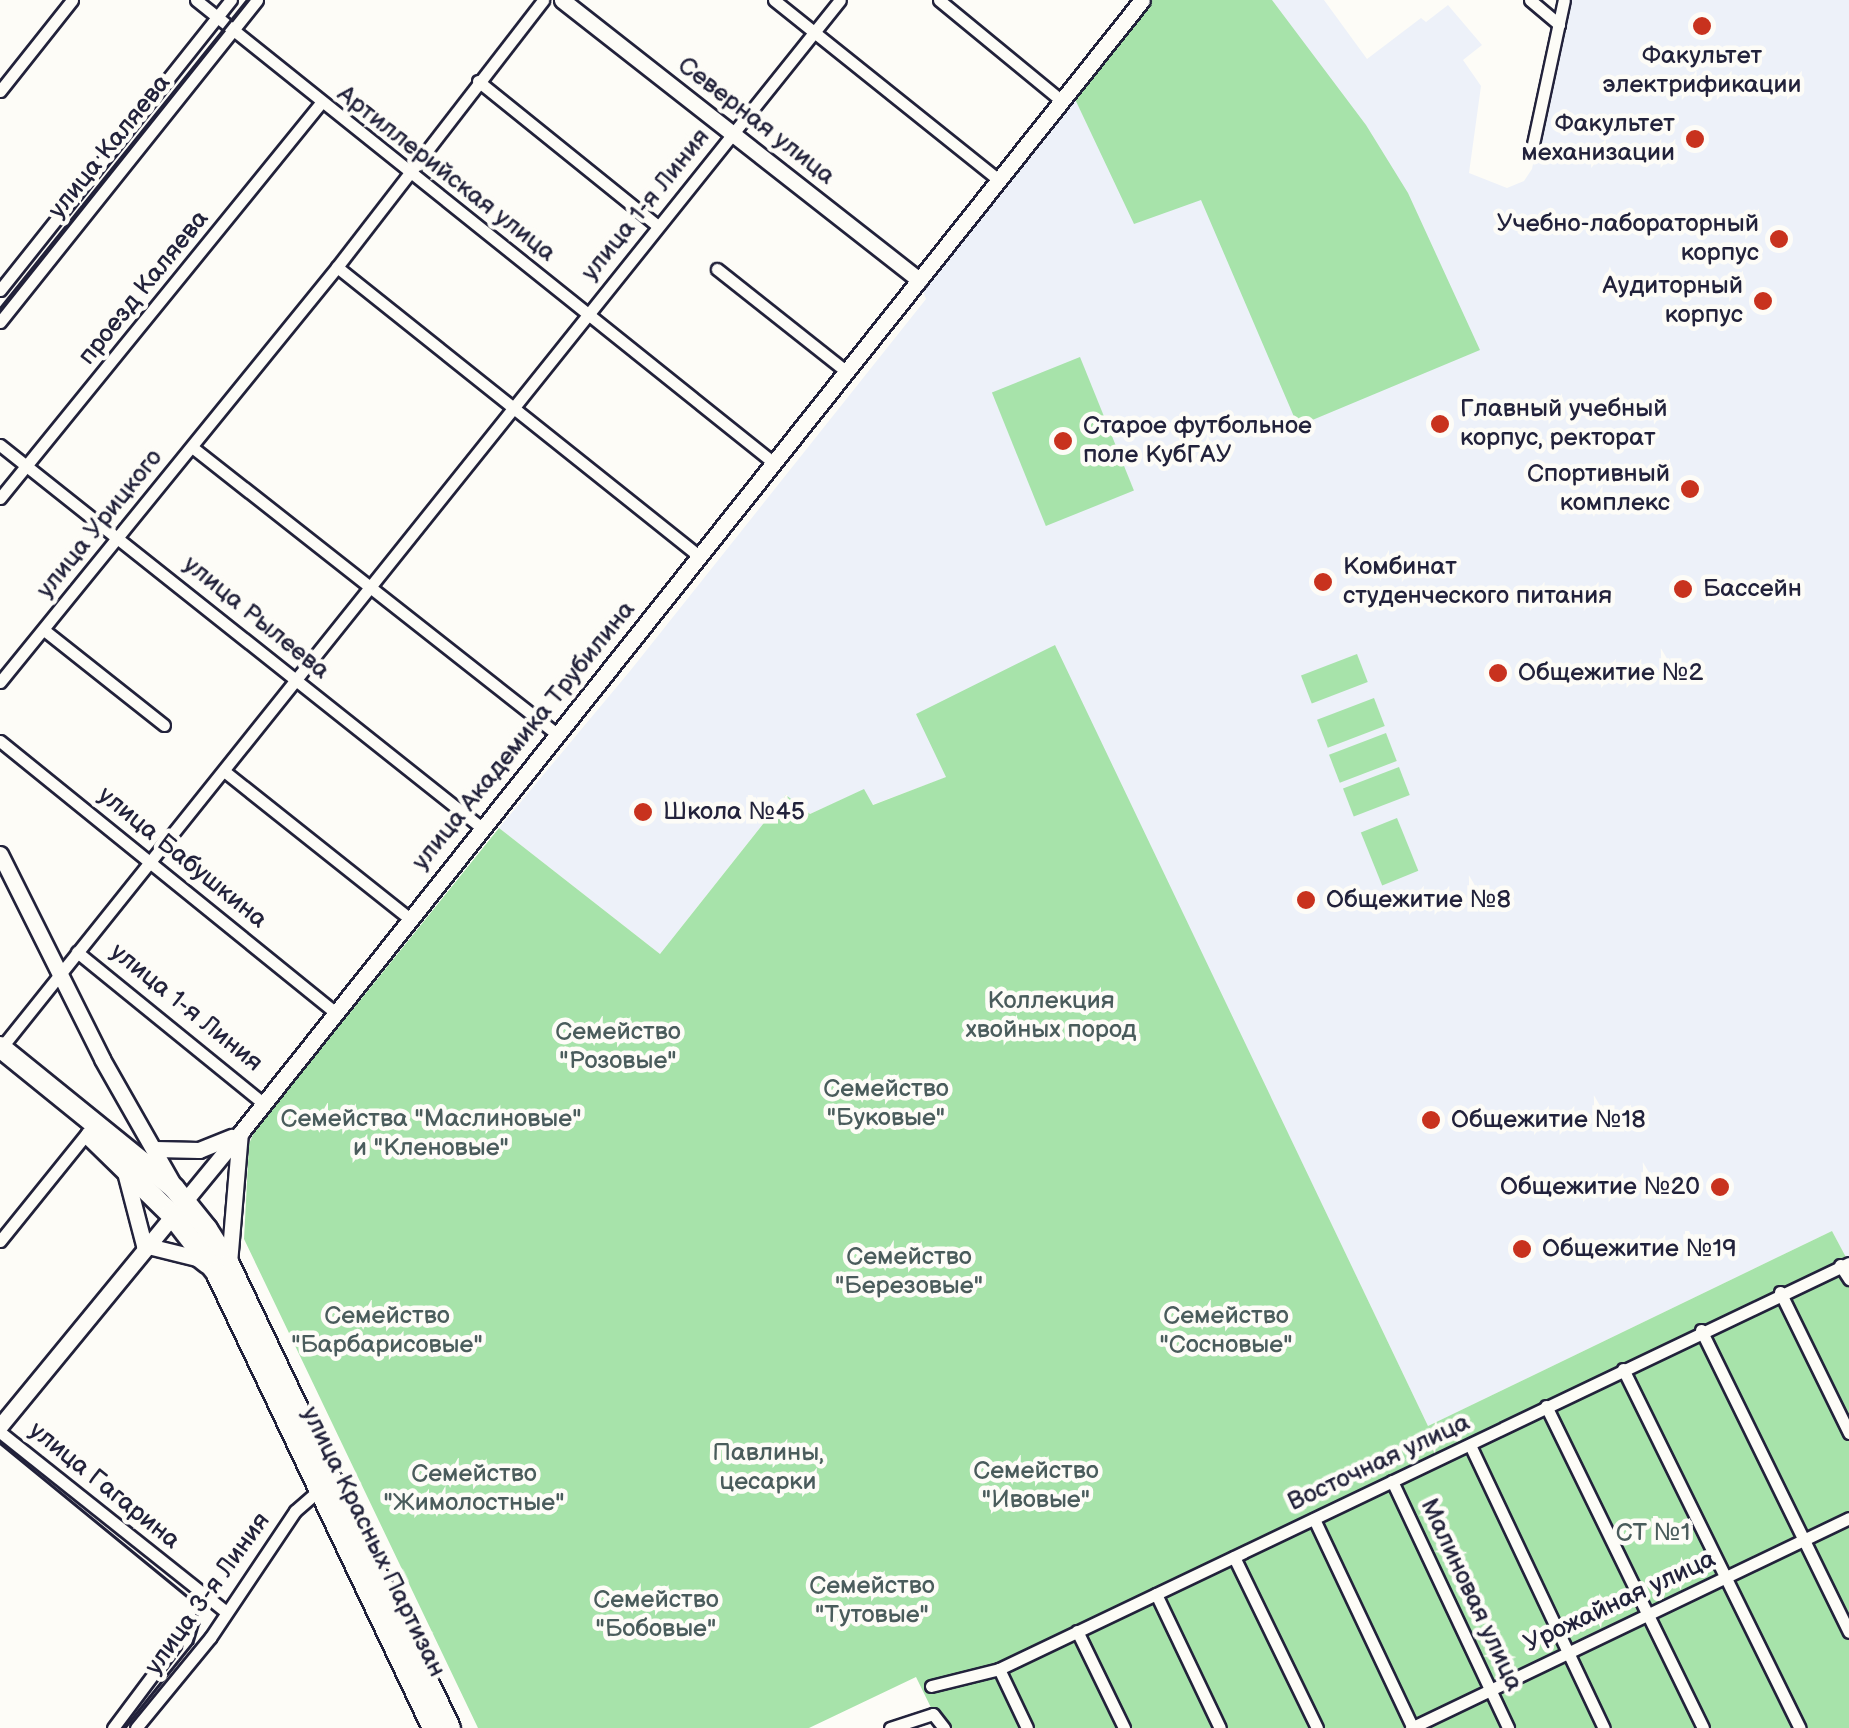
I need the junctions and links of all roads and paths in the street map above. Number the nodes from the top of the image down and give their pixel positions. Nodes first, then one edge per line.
1 (72, 0) edge
2 (196, 0) edge
3 (231, 0) edge
4 (257, 0) edge
5 (543, 0) edge
6 (562, 0) edge
7 (774, 0) edge
8 (840, 0) edge
9 (939, 0) edge
10 (1142, 0) edge
11 (1530, 0) edge
12 (1564, 0) edge
13 (217, 17) junction
14 (1559, 24) junction
15 (233, 30) junction
16 (814, 32) junction
17 (478, 81) junction
18 (0, 91) edge
19 (1062, 101) junction
20 (320, 104) junction
21 (734, 135) junction
22 (1533, 144) dead end
23 (410, 175) junction
24 (999, 180) junction
25 (658, 226) junction
26 (338, 267) junction
27 (718, 270) dead end
28 (918, 280) junction
29 (0, 290) edge
30 (590, 316) junction
31 (0, 322) edge
32 (847, 372) junction
33 (515, 407) junction
34 (0, 445) edge
35 (192, 447) junction
36 (774, 464) junction
37 (27, 467) junction
38 (0, 498) edge
39 (117, 536) junction
40 (699, 556) junction
41 (370, 591) junction
42 (44, 630) junction
43 (298, 681) junction
44 (0, 682) edge
45 (164, 725) dead end
46 (557, 734) junction
47 (0, 742) edge
48 (224, 771) junction
49 (482, 828) junction
50 (0, 854) edge
51 (150, 860) junction
52 (409, 918) junction
53 (77, 952) junction
54 (59, 974) junction
55 (334, 1010) junction
56 (0, 1047) edge
57 (0, 1062) edge
58 (264, 1103) junction
59 (132, 1114) junction
60 (87, 1133) junction
61 (240, 1133) junction
62 (117, 1141) junction
63 (154, 1150) junction
64 (121, 1163) junction
65 (176, 1200) junction
66 (0, 1242) edge
67 (144, 1245) junction
68 (1844, 1264) edge
69 (222, 1268) junction
70 (1849, 1280) edge
71 (1780, 1292) junction
72 (1701, 1330) junction
73 (1624, 1369) junction
74 (1546, 1406) junction
75 (0, 1429) edge
76 (1849, 1433) edge
77 (1470, 1445) junction
78 (1392, 1482) junction
79 (319, 1490) junction
80 (1849, 1518) edge
81 (1314, 1519) junction
82 (1806, 1539) junction
83 (1234, 1557) junction
84 (1728, 1576) junction
85 (1156, 1594) junction
86 (226, 1612) junction
87 (1648, 1614) junction
88 (1077, 1631) junction
89 (1849, 1632) edge
90 (175, 1645) dead end
91 (1568, 1652) junction
92 (999, 1669) junction
93 (931, 1686) dead end
94 (1490, 1689) junction
95 (113, 1728) edge
96 (136, 1728) edge
97 (434, 1728) edge
98 (450, 1728) edge
99 (890, 1728) edge
100 (944, 1728) edge
101 (1027, 1728) edge
102 (1124, 1728) edge
103 (1220, 1728) edge
104 (1317, 1728) edge
105 (1412, 1728) edge
106 (1508, 1728) edge
107 (1604, 1728) edge
108 (1703, 1728) edge
109 (1800, 1728) edge

1 - 18 street
2 - 13 street
3 - 13 street, улица Каляева
4 - 15 street, улица Каляева
5 - 17 street, улица Урицкого
6 - 21 main road, Северная улица
7 - 16 street
8 - 16 street, улица 1-я Линия
9 - 19 street
10 - 19 main road, улица Академика Трубилина
11 - 14 street
12 - 14 street
13 - 15 street, Артиллерийская улица
13 - 29 street, улица Каляева
14 - 22 street
15 - 20 street, Артиллерийская улица
15 - 31 street, улица Каляева
16 - 21 street, улица 1-я Линия
16 - 24 street
17 - 23 street, улица Урицкого
17 - 25 street
19 - 24 main road, улица Академика Трубилина
20 - 23 street, Артиллерийская улица
20 - 37 street, проезд Каляева
21 - 25 street, улица 1-я Линия
21 - 28 main road, Северная улица
23 - 26 street, улица Урицкого
23 - 30 street, Артиллерийская улица
24 - 28 main road, улица Академика Трубилина
25 - 30 street, улица 1-я Линия
26 - 33 street
26 - 35 street, улица Урицкого
27 - 32 street
28 - 32 main road, улица Академика Трубилина
30 - 33 street, улица 1-я Линия
30 - 36 street, Артиллерийская улица
32 - 36 main road, улица Академика Трубилина
33 - 40 street
33 - 41 street, улица 1-я Линия
34 - 37 street, улица Рылеева
35 - 39 street, улица Урицкого
35 - 41 street, улица Урицкого
36 - 40 main road, улица Академика Трубилина
37 - 38 street, проезд Каляева
37 - 39 street, улица Рылеева
39 - 42 street, улица Урицкого
39 - 43 street, улица Рылеева
40 - 46 main road, улица Академика Трубилина
41 - 43 street, улица 1-я Линия
41 - 46 street
42 - 44 street, улица Урицкого
42 - 45 street, улица Урицкого
43 - 48 street, улица 1-я Линия
43 - 49 street, улица Рылеева
46 - 49 main road, улица Академика Трубилина
47 - 51 street, улица Бабушкина
48 - 51 street, улица 1-я Линия
48 - 52 street
49 - 52 main road, улица Академика Трубилина
50 - 54 main road
51 - 53 street, улица 1-я Линия
51 - 55 street, улица Бабушкина
52 - 55 main road, улица Академика Трубилина
53 - 54 street, улица 1-я Линия
53 - 58 street, улица 1-я Линия
54 - 56 street, улица 1-я Линия
54 - 59 main road
55 - 58 main road, улица Академика Трубилина
56 - 62 highway, улица Красных Партизан
57 - 60 highway, улица Красных Партизан
58 - 61 main road, улица Академика Трубилина
59 - 62 main road
59 - 63 main road
60 - 64 highway, улица Красных Партизан
60 - 66 street
61 - 63 main road
61 - 65 main road, улица Академика Трубилина
61 - 69 main road
62 - 65 highway, улица Красных Партизан
63 - 65 main road
64 - 65 highway, улица Красных Партизан
64 - 67 main road
65 - 67 main road, улица Академика Трубилина
65 - 69 highway, улица Красных Партизан
67 - 69 main road
67 - 75 main road, улица Академика Трубилина
68 - 70 street
68 - 71 street, Восточная улица
69 - 79 highway, улица Красных Партизан
69 - 98 highway, улица Красных Партизан
71 - 72 street, Восточная улица
71 - 76 street
72 - 73 street, Восточная улица
72 - 82 street
73 - 74 street, Восточная улица
73 - 84 street
74 - 77 street, Восточная улица
74 - 87 street
75 - 86 street, улица Гагарина
77 - 78 street, Восточная улица
77 - 91 street
78 - 81 street, Восточная улица
78 - 94 street, Малиновая улица
79 - 86 street, улица 3-я Линия
79 - 97 highway, улица Красных Партизан
80 - 82 street, Урожайная улица
81 - 83 street, Восточная улица
81 - 105 street
82 - 84 street, Урожайная улица
82 - 89 street
83 - 85 street, Восточная улица
83 - 104 street
84 - 87 street, Урожайная улица
84 - 109 street
85 - 88 street, Восточная улица
85 - 103 street
86 - 96 street, улица 3-я Линия
87 - 91 street, Урожайная улица
87 - 108 street
88 - 92 street, Восточная улица
88 - 102 street
90 - 95 street, улица 3-я Линия
91 - 94 street, Урожайная улица
91 - 107 street
92 - 93 street, Восточная улица
92 - 101 street
94 - 105 street, Урожайная улица
94 - 106 street, Малиновая улица
99 - 100 street

